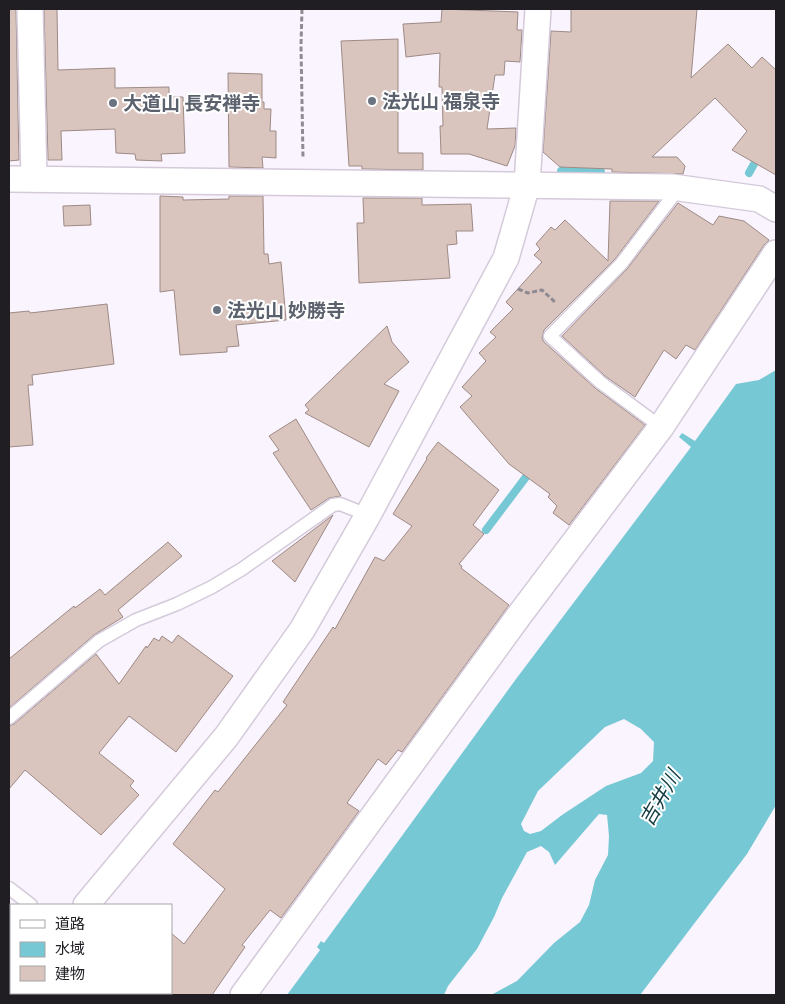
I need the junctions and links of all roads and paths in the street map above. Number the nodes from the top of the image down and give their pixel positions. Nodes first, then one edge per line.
1 (30, 9) edge
2 (302, 9) edge
3 (538, 9) edge
4 (9, 179) edge
5 (34, 179) junction
6 (303, 182) junction
7 (527, 185) junction
8 (679, 188) junction
9 (776, 209) edge
10 (776, 252) edge
11 (496, 276) junction
12 (570, 315) junction
13 (661, 427) junction
14 (368, 515) junction
15 (9, 718) edge
16 (9, 888) edge
17 (30, 904) edge
18 (87, 904) edge
19 (243, 995) edge

1 - 5 street
2 - 6 path
3 - 7 street
4 - 5 street
5 - 6 street
6 - 7 street
7 - 8 street
7 - 11 street
8 - 9 street
8 - 12 lane
10 - 13 street
11 - 12 path
11 - 14 street
12 - 13 lane
13 - 19 street
14 - 15 lane
14 - 18 street
16 - 17 lane

